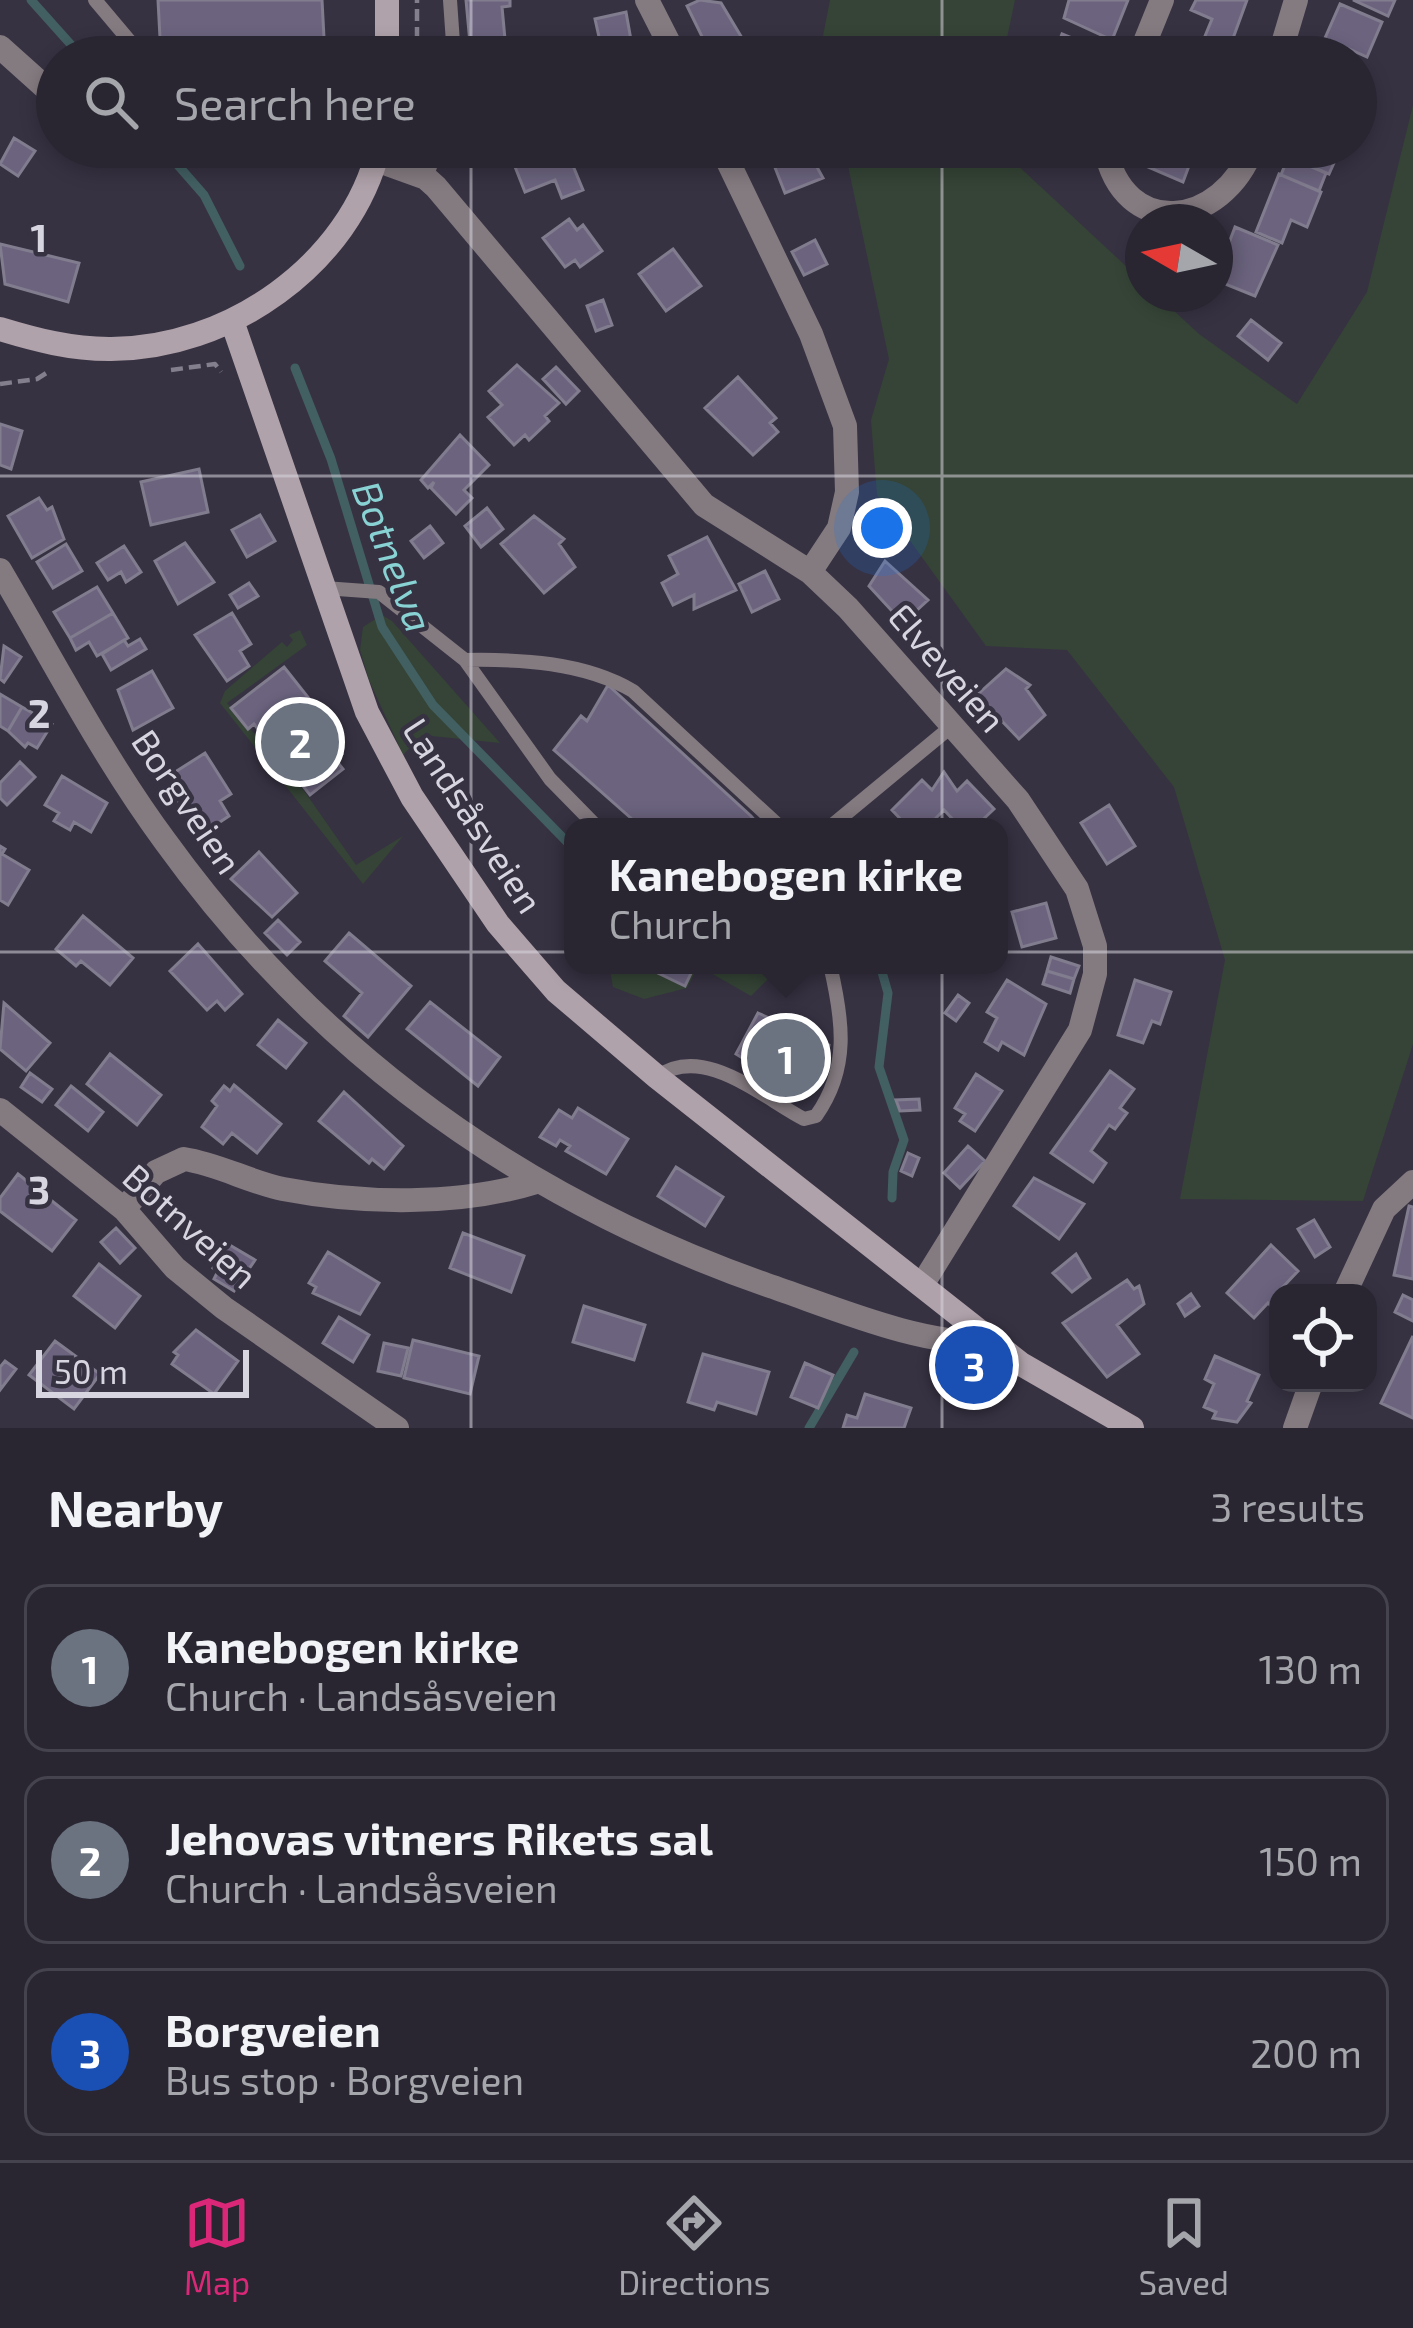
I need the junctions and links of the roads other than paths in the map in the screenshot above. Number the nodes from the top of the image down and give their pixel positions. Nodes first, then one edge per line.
1 (95, 0) edge
2 (387, 0) edge
3 (450, 0) edge
4 (647, 0) edge
5 (1162, 0) edge
6 (1296, 0) edge
7 (125, 36) edge
8 (387, 36) edge
9 (453, 36) edge
10 (665, 36) edge
11 (1147, 36) edge
12 (1285, 36) edge
13 (0, 47) edge
14 (36, 79) edge
15 (370, 168) edge
16 (406, 168) edge
17 (429, 168) edge
18 (731, 168) edge
19 (1109, 168) edge
20 (1242, 168) edge
21 (426, 178) junction
22 (232, 321) junction
23 (0, 329) edge
24 (0, 570) edge
25 (810, 572) junction
26 (324, 589) junction
27 (465, 661) junction
28 (952, 727) junction
29 (588, 818) edge
30 (770, 818) edge
31 (841, 818) edge
32 (832, 974) edge
33 (657, 1077) junction
34 (0, 1110) edge
35 (536, 1182) junction
36 (1413, 1182) edge
37 (124, 1209) junction
38 (1349, 1284) edge
39 (922, 1285) junction
40 (994, 1343) junction
41 (1308, 1392) edge
42 (398, 1428) edge
43 (1132, 1428) edge
44 (1294, 1428) edge

1 - 7 lane
2 - 8 street
3 - 9 lane
4 - 10 street
5 - 11 street
6 - 12 street
13 - 14 street
15 - 22 street
16 - 21 street, Elveveien
17 - 21 lane
18 - 25 street
19 - 20 street
21 - 25 street, Elveveien
22 - 23 street
22 - 26 street, Landsåsveien
24 - 35 street, Borgveien
25 - 28 street, Elveveien
26 - 27 lane
26 - 33 street, Landsåsveien
27 - 29 lane
27 - 30 lane
28 - 31 lane
28 - 39 street, Elveveien
32 - 33 lane
33 - 39 street, Landsåsveien
34 - 37 street, Botnveien
35 - 37 street
35 - 40 street, Borgveien
36 - 38 street
37 - 42 street, Botnveien
39 - 40 street, Landsåsveien
40 - 43 street, Landsåsveien
41 - 44 street

